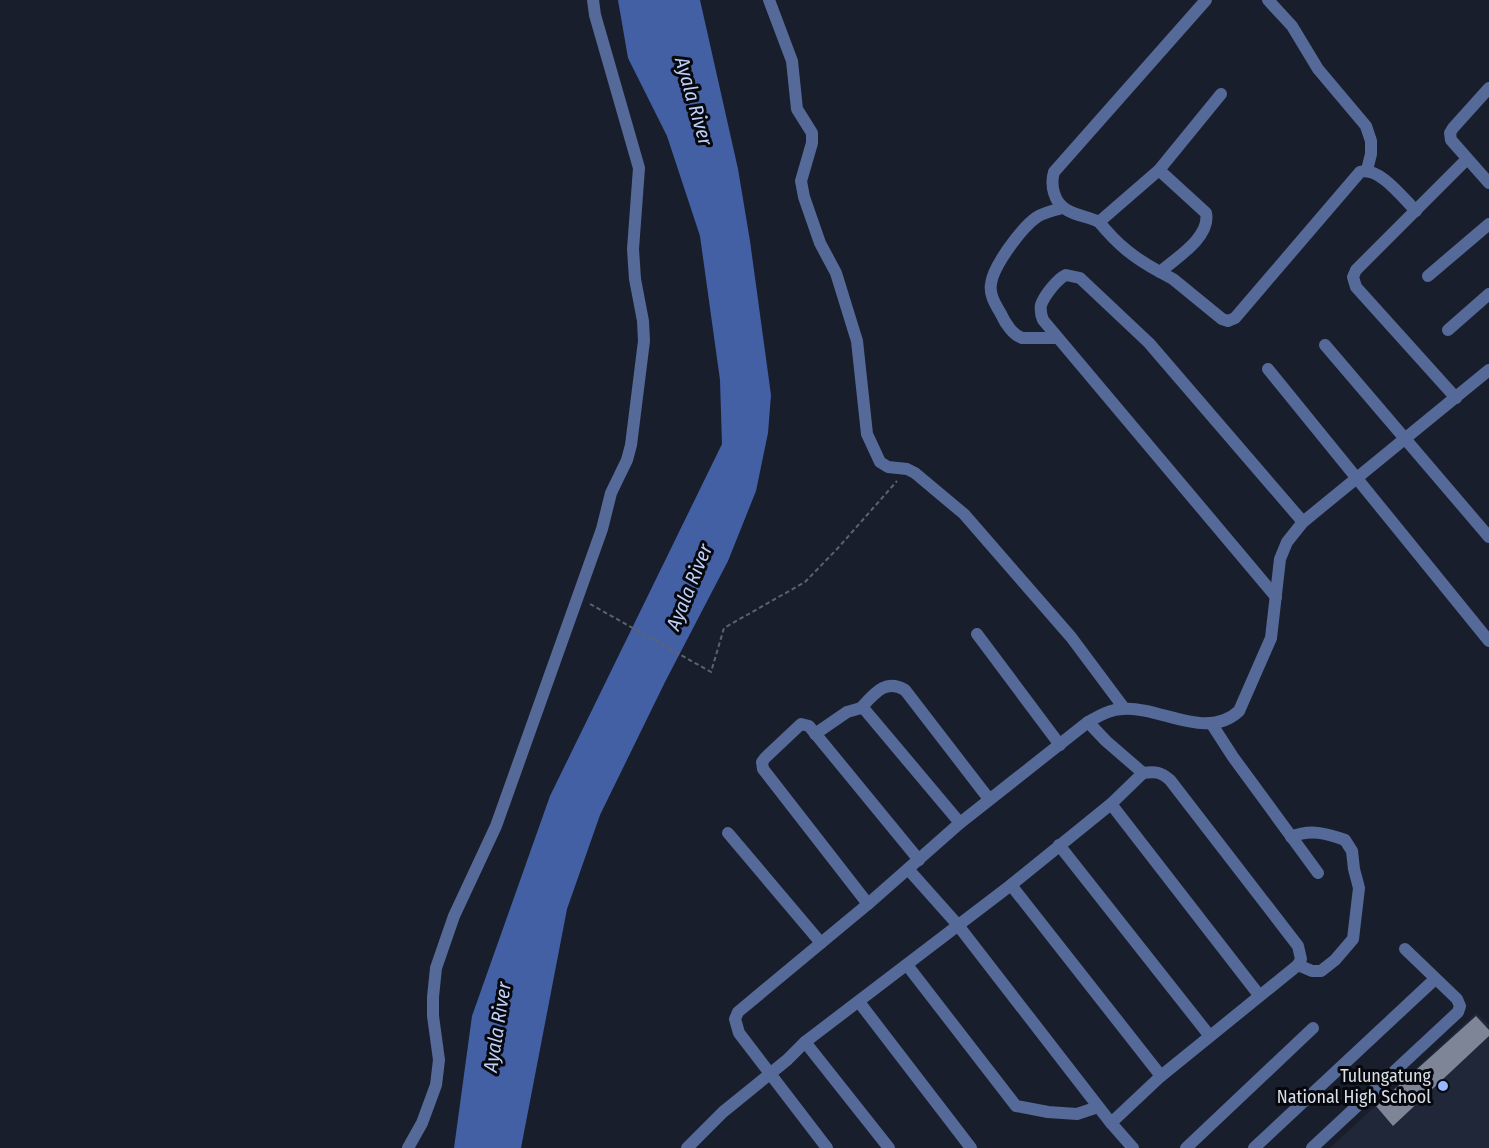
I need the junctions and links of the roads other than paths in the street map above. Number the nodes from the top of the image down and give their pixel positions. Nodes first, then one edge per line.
1 (593, 0) edge
2 (769, 0) edge
3 (1206, 0) edge
4 (1268, 0) edge
5 (1221, 94) dead end
6 (1487, 96) edge
7 (1467, 159) junction
8 (1159, 170) junction
9 (1366, 170) junction
10 (1489, 183) edge
11 (1064, 208) junction
12 (1416, 211) junction
13 (1099, 222) junction
14 (1489, 224) edge
15 (1160, 272) junction
16 (1428, 276) dead end
17 (1489, 294) edge
18 (1448, 330) dead end
19 (1056, 338) junction
20 (1325, 345) dead end
21 (1268, 369) dead end
22 (1489, 370) edge
23 (1456, 398) junction
24 (1406, 438) junction
25 (1356, 478) junction
26 (1303, 522) junction
27 (1489, 537) edge
28 (1276, 597) junction
29 (977, 634) dead end
30 (1489, 641) edge
31 (861, 708) junction
32 (1124, 708) junction
33 (1088, 722) junction
34 (1211, 723) junction
35 (815, 734) junction
36 (1060, 745) junction
37 (1143, 773) junction
38 (989, 799) junction
39 (1111, 804) junction
40 (960, 823) junction
41 (728, 833) dead end
42 (1291, 837) junction
43 (1059, 845) junction
44 (919, 860) junction
45 (908, 869) junction
46 (1318, 873) dead end
47 (1011, 885) junction
48 (868, 904) junction
49 (957, 924) junction
50 (821, 943) junction
51 (1405, 949) dead end
52 (1298, 964) junction
53 (908, 965) junction
54 (1435, 978) junction
55 (1259, 995) junction
56 (859, 1002) junction
57 (1313, 1028) dead end
58 (1209, 1035) junction
59 (805, 1042) junction
60 (771, 1074) junction
61 (1161, 1076) junction
62 (1098, 1107) junction
63 (1111, 1123) junction
64 (825, 1147) edge
65 (408, 1148) edge
66 (687, 1148) edge
67 (889, 1148) edge
68 (971, 1148) edge
69 (1132, 1148) edge
70 (1186, 1148) edge
71 (1254, 1148) edge
72 (1311, 1148) edge

1 - 65 street
2 - 32 street
3 - 11 street
4 - 9 street
5 - 8 street
6 - 7 street
7 - 10 street
7 - 12 street
8 - 13 street
8 - 15 street
9 - 12 street
9 - 15 street
11 - 13 street
11 - 19 street
12 - 23 street
13 - 15 street
14 - 16 street
17 - 18 street
19 - 26 street
19 - 28 street
20 - 24 street
21 - 25 street
22 - 23 street
23 - 24 street
24 - 25 street
24 - 27 street
25 - 26 street
25 - 30 street
26 - 28 street
28 - 34 street
29 - 36 street
31 - 35 street
31 - 38 street
31 - 40 street
32 - 33 street
32 - 34 street
33 - 36 street
33 - 37 street
34 - 42 street
35 - 44 street
35 - 48 street
36 - 38 street
37 - 39 street
37 - 52 street
38 - 40 street
39 - 43 street
39 - 55 street
40 - 44 street
41 - 50 street
42 - 46 street
42 - 52 street
43 - 47 street
43 - 58 street
44 - 45 street
45 - 48 street
45 - 49 street
47 - 49 street
47 - 61 street
48 - 50 street
49 - 53 street
49 - 62 street
50 - 60 street
51 - 54 street
52 - 55 street
53 - 56 street
53 - 62 street
54 - 71 street
54 - 72 street
55 - 58 street
56 - 59 street
56 - 68 street
57 - 70 street
58 - 61 street
59 - 60 street
59 - 67 street
60 - 64 street
60 - 66 street
61 - 63 street
62 - 63 street
63 - 69 street

